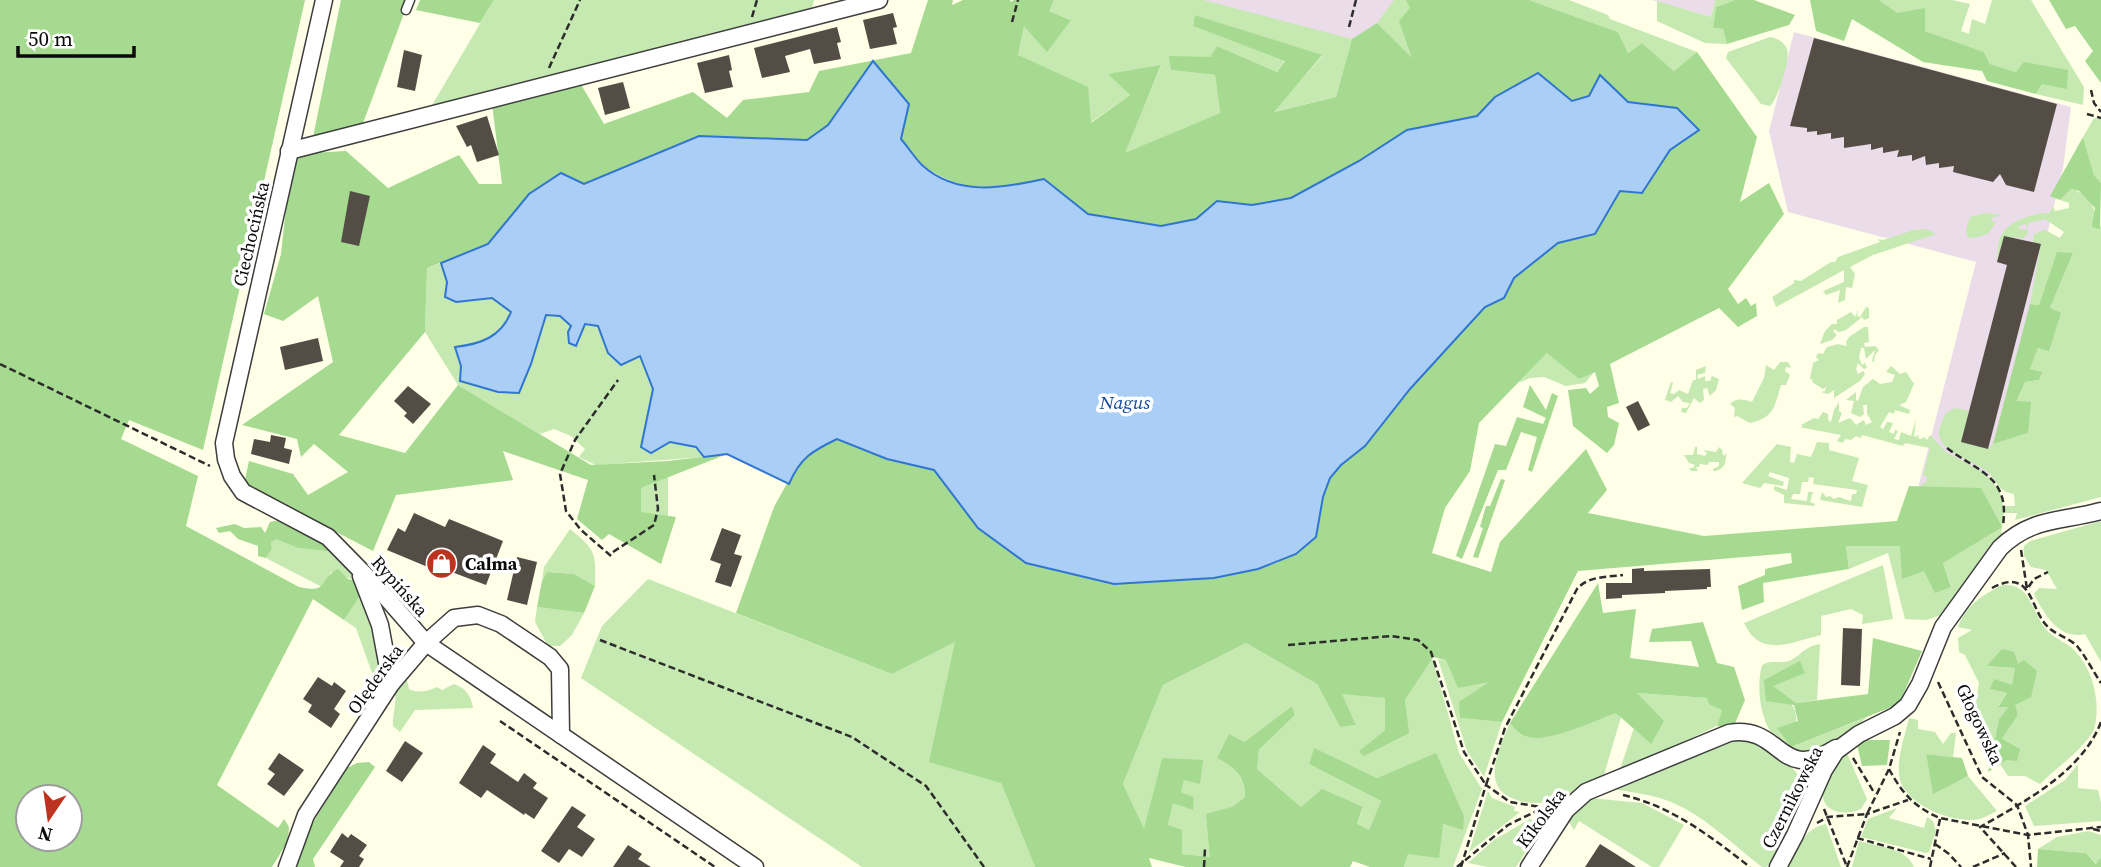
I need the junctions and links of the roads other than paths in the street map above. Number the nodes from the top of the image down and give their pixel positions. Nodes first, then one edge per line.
1 (324, 0) edge
2 (410, 0) edge
3 (879, 0) edge
4 (406, 10) dead end
5 (289, 151) junction
6 (232, 476) joint
7 (2101, 511) edge
8 (356, 565) junction
9 (426, 643) junction
10 (391, 684) junction
11 (561, 735) junction
12 (1844, 743) junction
13 (287, 866) edge
14 (755, 867) edge
15 (1529, 867) edge
16 (1778, 867) edge

1 - 5 street, Ciechocińska
2 - 4 lane
3 - 5 street
5 - 6 street, Ciechocińska
6 - 8 street, Rypińska
7 - 12 street, Czernikowska
8 - 9 street, Rypińska
8 - 10 street
9 - 10 street, Olęderska
9 - 11 street, Rypińska
9 - 11 street, Olęderska
10 - 13 street, Olęderska
11 - 14 street, Rypińska
12 - 15 street, Kikolska
12 - 16 street, Czernikowska

